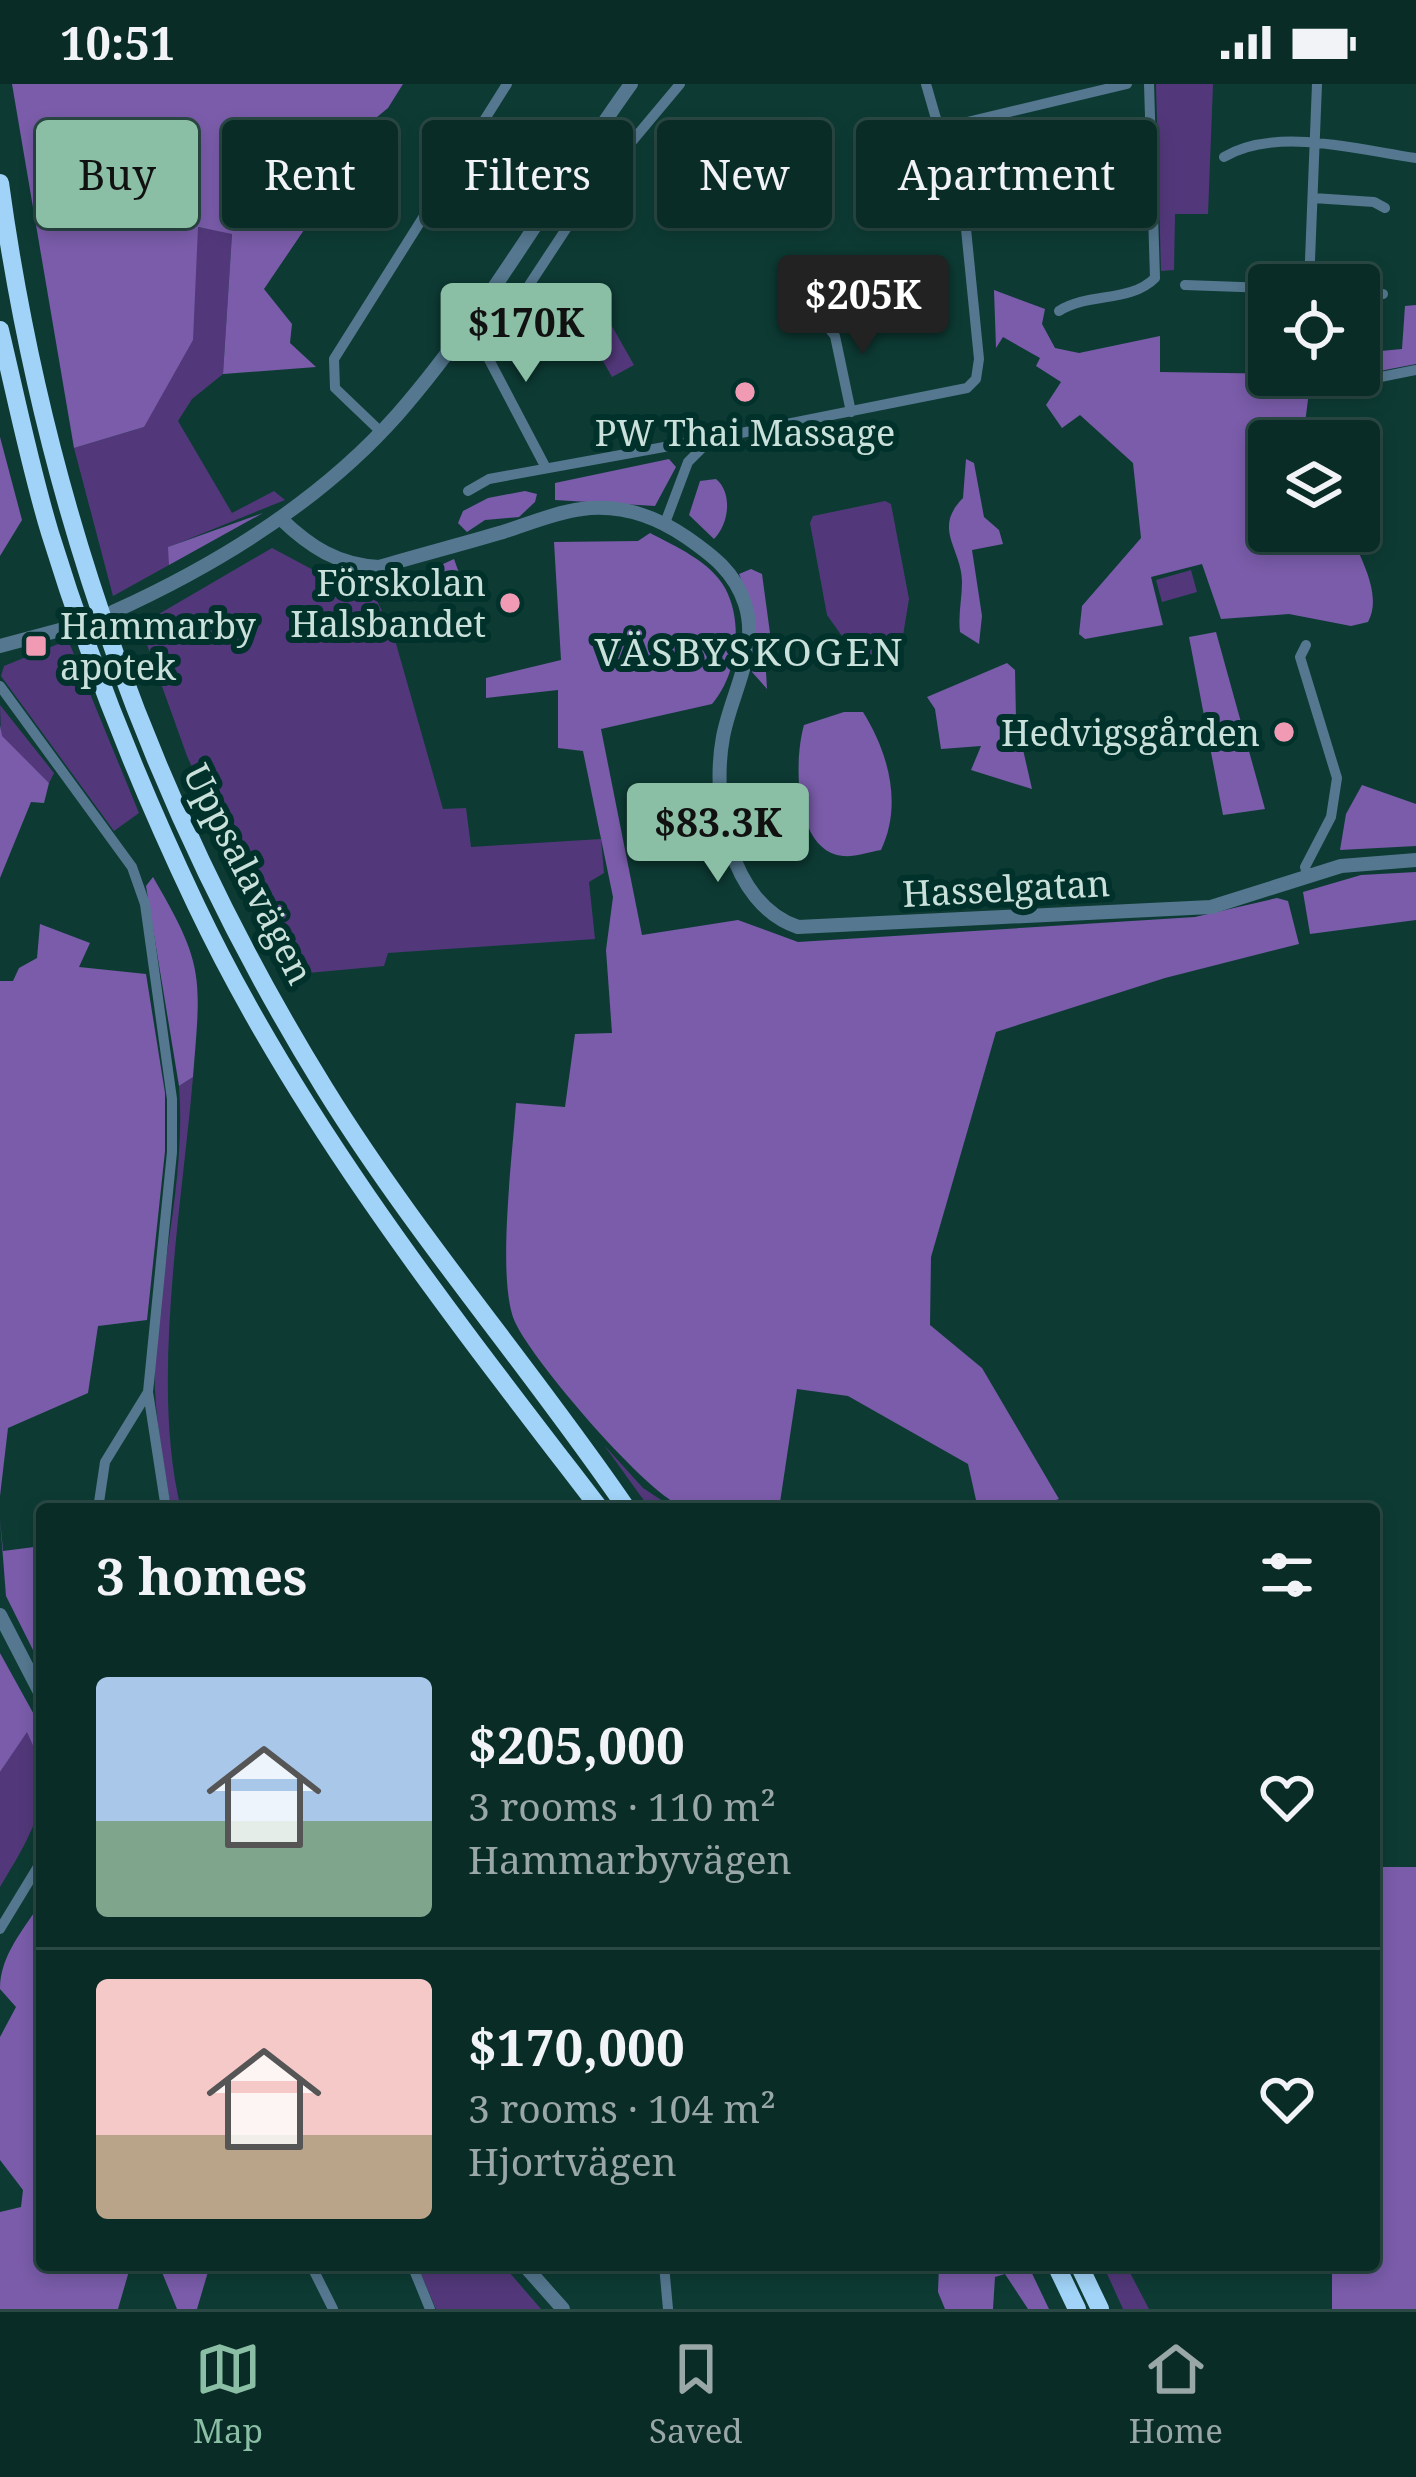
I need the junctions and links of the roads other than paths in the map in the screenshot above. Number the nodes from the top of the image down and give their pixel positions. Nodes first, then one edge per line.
1 (507, 84) edge
2 (631, 84) edge
3 (680, 84) edge
4 (926, 84) edge
5 (1127, 84) edge
6 (1150, 84) edge
7 (1317, 84) edge
8 (939, 120) edge
9 (976, 120) edge
10 (1151, 120) edge
11 (1315, 144) junction
12 (1224, 157) dead end
13 (1416, 158) edge
14 (0, 183) edge
15 (1313, 198) junction
16 (1385, 208) dead end
17 (966, 228) edge
18 (1154, 228) edge
19 (1310, 264) edge
20 (1185, 286) dead end
21 (1248, 288) edge
22 (1380, 294) edge
23 (1383, 294) dead end
24 (1059, 311) dead end
25 (827, 326) dead end
26 (0, 330) edge
27 (1416, 370) edge
28 (1380, 377) edge
29 (851, 412) junction
30 (380, 431) junction
31 (712, 439) junction
32 (546, 468) junction
33 (468, 491) dead end
34 (281, 518) junction
35 (665, 523) junction
36 (113, 612) dead end
37 (71, 627) dead end
38 (1306, 645) dead end
39 (0, 646) edge
40 (0, 686) edge
41 (1416, 860) edge
42 (1308, 878) junction
43 (148, 1392) junction
44 (99, 1503) edge
45 (165, 1503) edge
46 (595, 1503) edge
47 (623, 1503) edge
48 (0, 1615) edge
49 (36, 1684) edge
50 (36, 1870) edge
51 (0, 1929) edge
52 (314, 2271) edge
53 (414, 2271) edge
54 (529, 2271) edge
55 (665, 2271) edge
56 (1059, 2271) edge
57 (1082, 2271) edge
58 (333, 2309) edge
59 (430, 2309) edge
60 (563, 2309) edge
61 (668, 2309) edge
62 (1077, 2309) edge
63 (1100, 2309) edge

1 - 30 street
2 - 30 street
3 - 32 street
4 - 8 street
5 - 9 street
6 - 10 street
7 - 11 street
11 - 12 street
11 - 13 street
11 - 15 street
14 - 47 highway, Uppsalavägen
15 - 16 street
15 - 19 street
17 - 29 street
18 - 24 street
20 - 21 street
22 - 23 street
25 - 29 street
26 - 46 highway, Uppsalavägen
27 - 28 street
29 - 31 street
30 - 34 street
31 - 32 street
31 - 35 street
32 - 33 street
34 - 35 street, Hasselgatan
34 - 36 street
35 - 42 street, Hasselgatan
37 - 39 street
38 - 42 street
40 - 43 street
41 - 42 street, Hasselgatan
43 - 44 street
43 - 45 street
48 - 49 street
50 - 51 street
52 - 58 street
53 - 59 street
54 - 60 street
55 - 61 street
56 - 62 highway
57 - 63 highway

